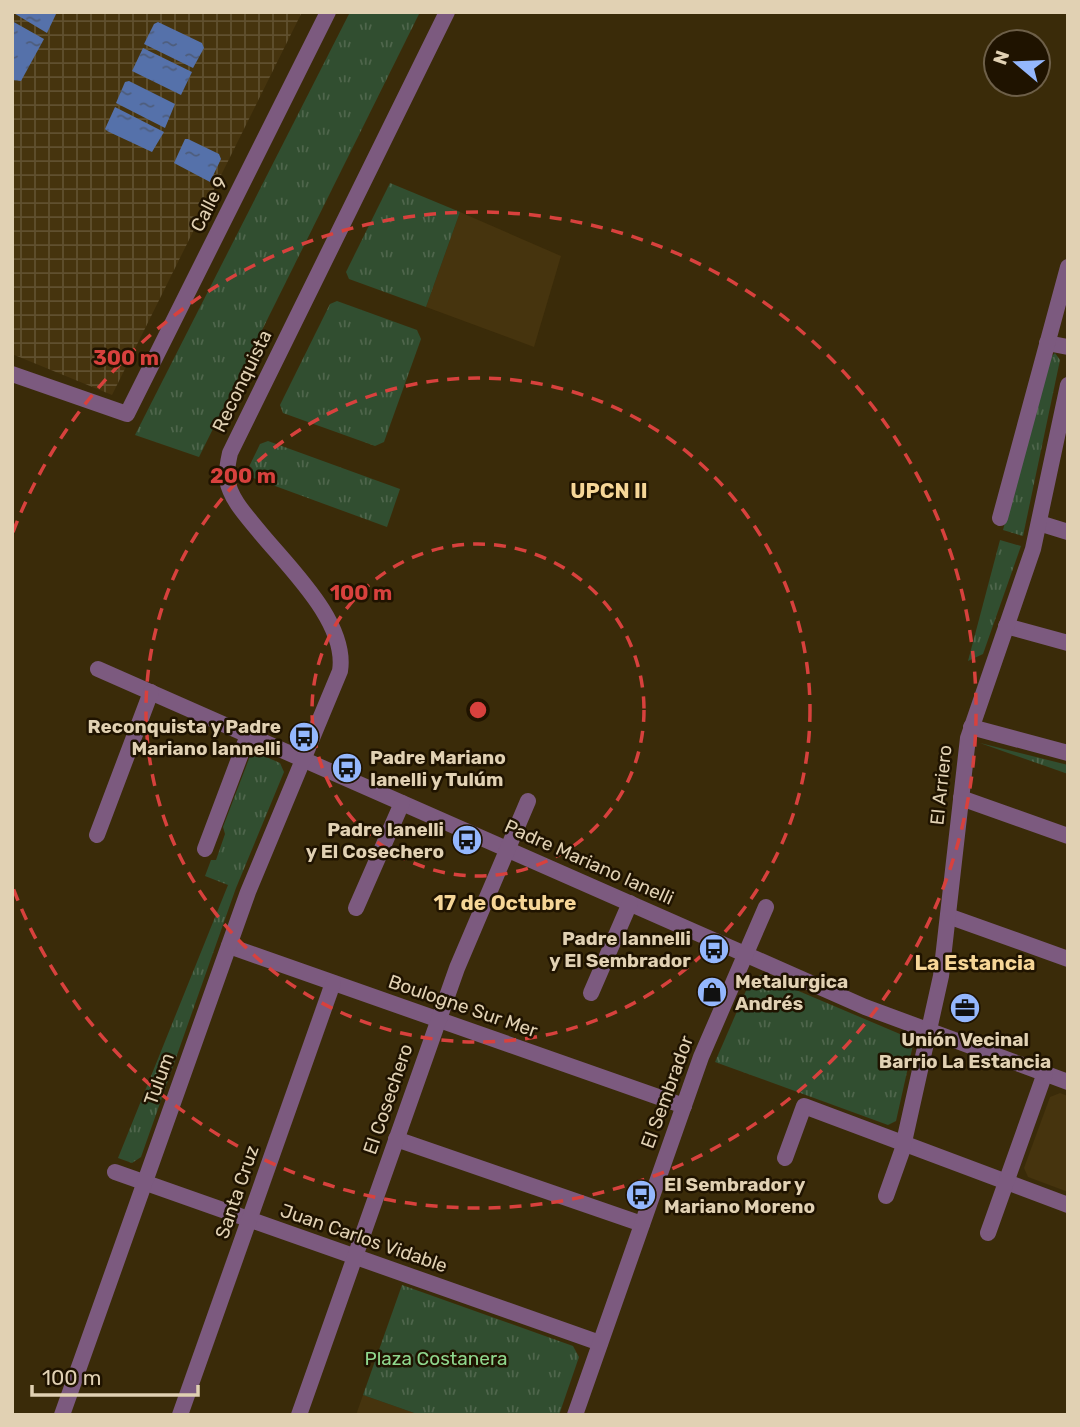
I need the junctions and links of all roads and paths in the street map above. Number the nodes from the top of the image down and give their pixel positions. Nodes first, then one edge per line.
1 (328, 12) edge
2 (447, 12) edge
3 (1068, 267) edge
4 (1047, 343) junction
5 (1068, 347) edge
6 (12, 374) edge
7 (1068, 385) edge
8 (1000, 518) dead end
9 (1039, 523) junction
10 (1068, 532) edge
11 (1006, 626) junction
12 (1068, 643) edge
13 (98, 669) dead end
14 (151, 692) junction
15 (971, 727) junction
16 (248, 735) junction
17 (1068, 753) edge
18 (304, 760) junction
19 (961, 798) junction
20 (528, 801) dead end
21 (402, 803) junction
22 (97, 835) dead end
23 (1068, 836) edge
24 (205, 849) dead end
25 (508, 849) junction
26 (630, 903) junction
27 (766, 907) dead end
28 (356, 908) dead end
29 (948, 916) junction
30 (229, 946) junction
31 (746, 954) junction
32 (1068, 959) edge
33 (333, 983) junction
34 (591, 993) dead end
35 (438, 1020) junction
36 (929, 1030) junction
37 (1045, 1073) junction
38 (1068, 1082) edge
39 (684, 1106) junction
40 (396, 1139) junction
41 (903, 1143) junction
42 (785, 1158) dead end
43 (115, 1172) dead end
44 (1006, 1181) junction
45 (145, 1183) junction
46 (886, 1196) dead end
47 (1068, 1205) edge
48 (249, 1220) junction
49 (642, 1224) junction
50 (988, 1233) dead end
51 (355, 1256) junction
52 (600, 1343) junction
53 (62, 1415) edge
54 (180, 1415) edge
55 (299, 1415) edge
56 (575, 1415) edge

1 - 6 street, Calle 9
2 - 18 street, Reconquista
3 - 4 street
4 - 5 street
4 - 8 street
7 - 9 street, El Arriero
9 - 10 street
9 - 11 street, El Arriero
11 - 12 street
11 - 15 street, El Arriero
13 - 14 street, Padre Mariano Ianelli
14 - 16 street, Padre Mariano Ianelli
14 - 22 street
15 - 17 street
15 - 19 street, El Arriero
16 - 18 street, Padre Mariano Ianelli
16 - 24 street
18 - 21 street, Padre Mariano Ianelli
18 - 30 street, Tulum
19 - 23 street
19 - 29 street, El Arriero
20 - 25 street, El Cosechero
21 - 25 street, Padre Mariano Ianelli
21 - 28 street
25 - 26 street, Padre Mariano Ianelli
25 - 35 street, El Cosechero
26 - 31 street, Padre Mariano Ianelli
26 - 34 street
27 - 31 street, El Sembrador
29 - 32 street
29 - 36 street, El Arriero
30 - 33 street, Boulogne Sur Mer
30 - 45 street, Tulum
31 - 36 street, Padre Mariano Ianelli
31 - 39 street, El Sembrador
33 - 35 street, Boulogne Sur Mer
33 - 48 street, Santa Cruz
35 - 39 street, Boulogne Sur Mer
35 - 40 street, El Cosechero
36 - 37 street, Padre Mariano Ianelli
36 - 41 street, El Arriero
37 - 38 street, Padre Mariano Ianelli
37 - 44 street
39 - 49 street, El Sembrador
40 - 49 street
40 - 51 street, El Cosechero
41 - 42 street
41 - 44 street
41 - 46 street, El Arriero
43 - 45 street, Juan Carlos Vidable
44 - 47 street
44 - 50 street
45 - 48 street, Juan Carlos Vidable
45 - 53 street, Tulum
48 - 51 street, Juan Carlos Vidable
48 - 54 street, Santa Cruz
49 - 52 street, El Sembrador
51 - 52 street, Juan Carlos Vidable
51 - 55 street, El Cosechero
52 - 56 street, El Sembrador

